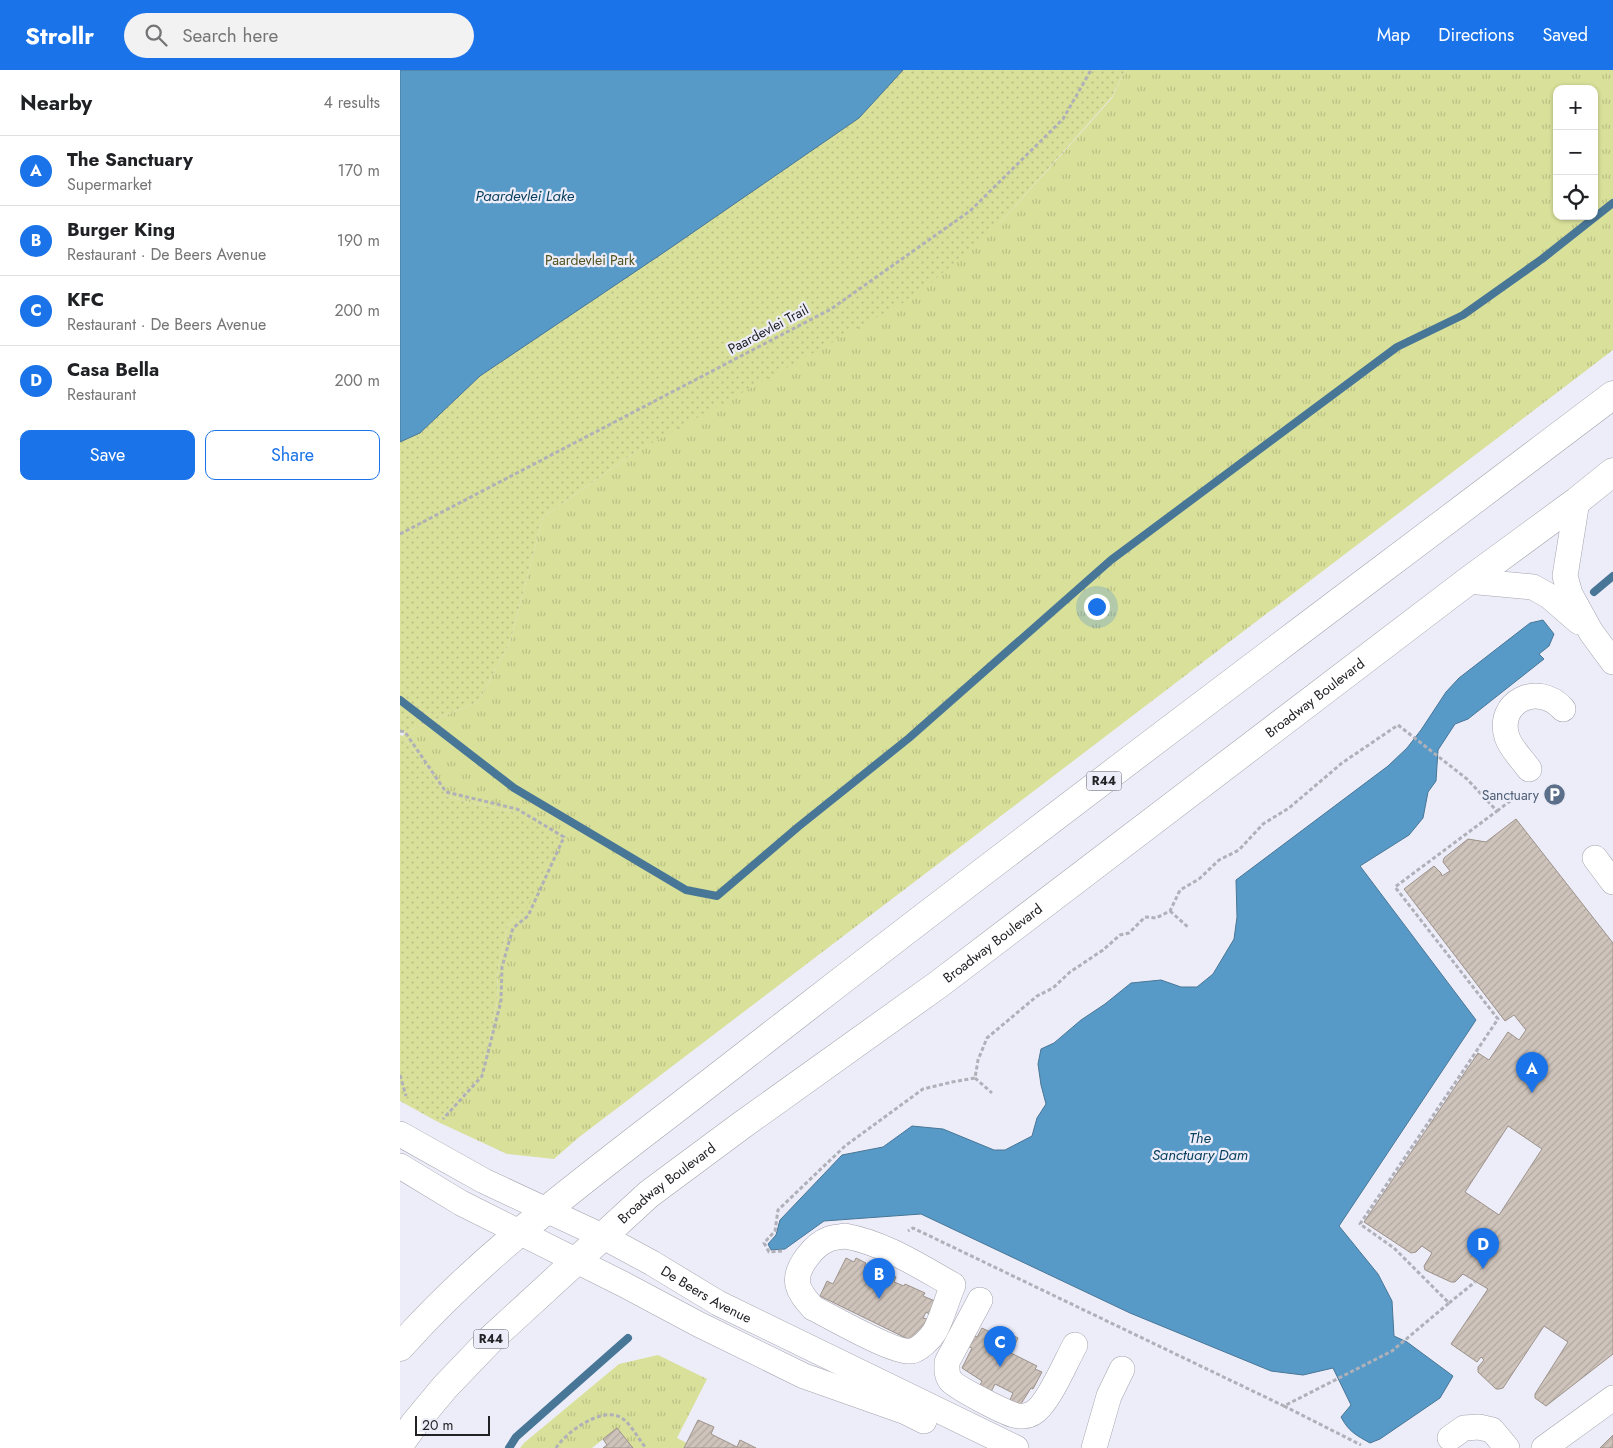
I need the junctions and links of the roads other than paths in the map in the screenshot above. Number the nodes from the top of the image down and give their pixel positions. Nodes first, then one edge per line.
1 (1613, 396) edge
2 (1613, 472) edge
3 (1577, 501) junction
4 (1468, 581) junction
5 (1591, 632) junction
6 (1613, 662) edge
7 (1563, 709) dead end
8 (1526, 780) road end
9 (1595, 858) dead end
10 (1613, 882) edge
11 (400, 1134) edge
12 (400, 1166) edge
13 (545, 1210) junction
14 (518, 1232) junction
15 (602, 1236) junction
16 (576, 1261) junction
17 (953, 1285) joint
18 (980, 1300) dead end
19 (1075, 1344) dead end
20 (400, 1347) edge
21 (1122, 1369) dead end
22 (1110, 1396) junction
23 (1613, 1398) edge
24 (1450, 1438) dead end
25 (400, 1444) edge
26 (983, 1448) edge
27 (1016, 1448) edge
28 (1076, 1448) edge
29 (1094, 1448) edge
30 (1507, 1448) edge
31 (1544, 1448) edge

1 - 13 main road, R44
2 - 3 main road, Broadway Boulevard / R44
3 - 4 main road, Broadway Boulevard / R44
3 - 5 street
4 - 5 street
4 - 15 main road, Broadway Boulevard / R44
5 - 6 street
7 - 8 street
9 - 10 street
11 - 13 street, De Beers Avenue
12 - 14 street, De Beers Avenue
13 - 14 main road, R44
13 - 15 street, De Beers Avenue
14 - 16 street, De Beers Avenue
14 - 20 main road, R44
15 - 16 main road, Broadway Boulevard / R44
15 - 27 street, De Beers Avenue
16 - 25 main road, Broadway Boulevard / R44
16 - 26 street, De Beers Avenue
17 - 17 street
18 - 19 street
21 - 22 street
22 - 28 street
22 - 29 street
23 - 31 street
24 - 30 street

